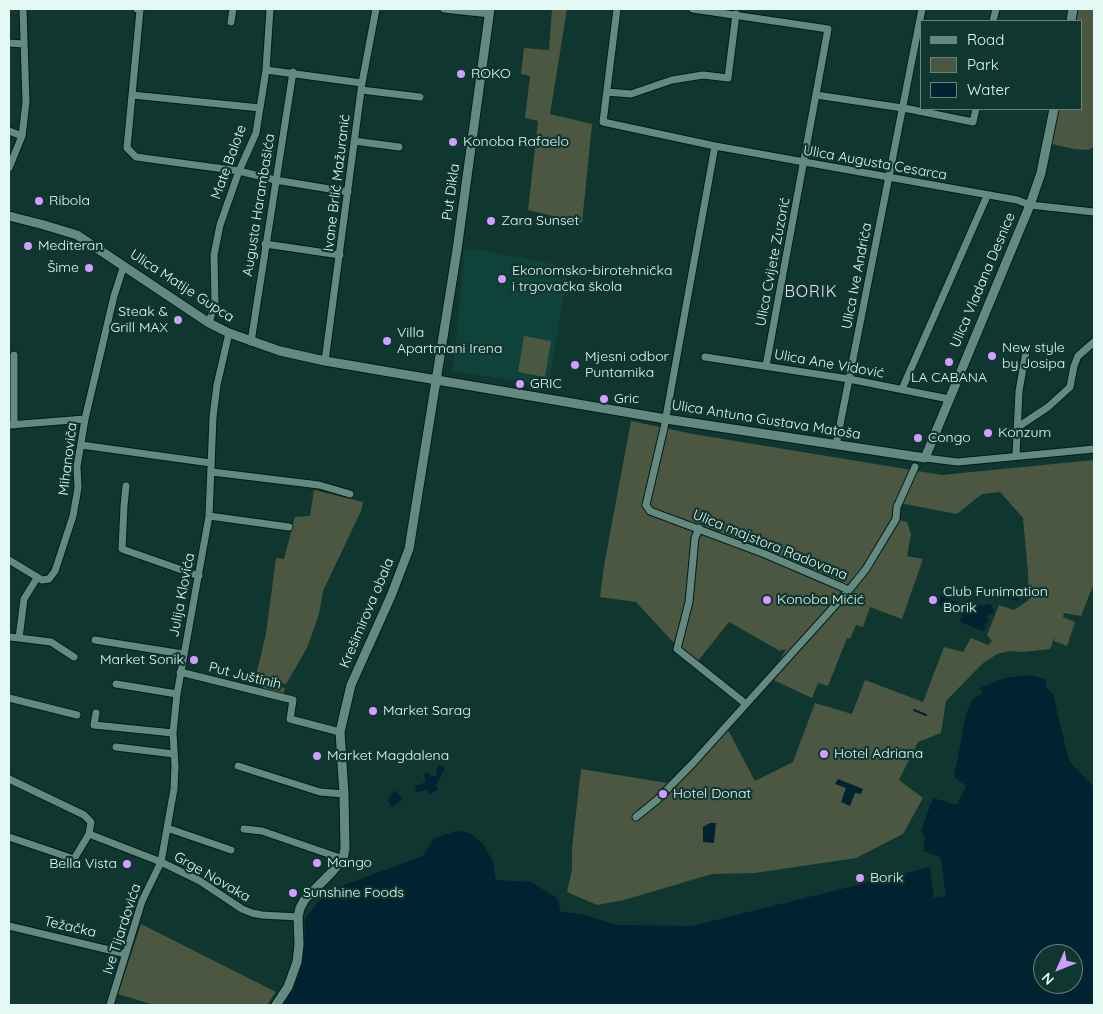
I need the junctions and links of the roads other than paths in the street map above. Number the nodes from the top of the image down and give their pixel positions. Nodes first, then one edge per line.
1 (22, 9) edge
2 (137, 9) edge
3 (233, 9) edge
4 (270, 9) edge
5 (376, 9) edge
6 (444, 9) edge
7 (617, 9) edge
8 (693, 9) edge
9 (490, 11) edge
10 (736, 14) junction
11 (920, 20) edge
12 (232, 22) dead end
13 (9, 43) edge
14 (24, 44) junction
15 (913, 59) junction
16 (920, 61) edge
17 (266, 70) junction
18 (293, 72) junction
19 (361, 86) junction
20 (607, 92) junction
21 (132, 95) junction
22 (816, 95) junction
23 (420, 97) dead end
24 (260, 108) junction
25 (902, 108) junction
26 (976, 110) edge
27 (1054, 110) edge
28 (9, 131) edge
29 (22, 136) junction
30 (354, 141) junction
31 (715, 146) junction
32 (399, 147) dead end
33 (805, 162) junction
34 (9, 168) edge
35 (239, 171) junction
36 (888, 178) junction
37 (275, 180) junction
38 (348, 192) junction
39 (987, 196) junction
40 (1030, 205) junction
41 (1094, 212) edge
42 (9, 216) edge
43 (265, 244) junction
44 (340, 254) junction
45 (124, 265) junction
46 (209, 323) junction
47 (229, 333) junction
48 (251, 342) junction
49 (1094, 342) edge
50 (1026, 352) dead end
51 (14, 355) dead end
52 (705, 357) dead end
53 (325, 361) junction
54 (766, 366) junction
55 (436, 379) junction
56 (849, 379) junction
57 (902, 389) junction
58 (949, 398) junction
59 (666, 418) junction
60 (86, 419) junction
61 (12, 425) edge
62 (1018, 427) junction
63 (81, 445) junction
64 (836, 445) junction
65 (1094, 449) edge
66 (1016, 456) junction
67 (925, 458) junction
68 (211, 463) junction
69 (915, 468) dead end
70 (212, 472) junction
71 (126, 486) dead end
72 (350, 494) dead end
73 (209, 516) junction
74 (289, 527) dead end
75 (699, 528) junction
76 (9, 560) edge
77 (199, 576) junction
78 (37, 578) junction
79 (849, 590) junction
80 (9, 637) edge
81 (19, 638) junction
82 (94, 640) dead end
83 (183, 654) junction
84 (74, 657) dead end
85 (180, 672) junction
86 (116, 684) dead end
87 (177, 694) junction
88 (9, 698) edge
89 (746, 704) junction
90 (96, 713) dead end
91 (77, 715) dead end
92 (340, 732) junction
93 (173, 733) junction
94 (116, 747) dead end
95 (174, 754) junction
96 (238, 766) dead end
97 (9, 779) edge
98 (344, 794) junction
99 (636, 817) dead end
100 (167, 828) junction
101 (244, 830) dead end
102 (90, 834) junction
103 (9, 838) edge
104 (231, 850) dead end
105 (342, 859) junction
106 (161, 862) junction
107 (298, 916) junction
108 (9, 926) edge
109 (126, 954) junction
110 (110, 1005) edge
111 (276, 1005) edge

1 - 14 street
2 - 21 street
3 - 12 street
4 - 17 street, Mate Balote
5 - 19 street, Ivane Brlić Mažuranić
6 - 9 street
7 - 20 street
8 - 10 street
9 - 55 street, Put Dikla
10 - 20 street
10 - 22 street, Ulica Cvijete Zuzorić
11 - 15 street, Ulica Ive Andrića
13 - 14 street
14 - 29 street
15 - 16 street
15 - 25 street, Ulica Ive Andrića
17 - 18 street
17 - 24 street, Mate Balote
18 - 19 street
18 - 37 street, Augusta Harambašića
19 - 23 street
19 - 30 street, Ivane Brlić Mažuranić
20 - 31 street, Ulica Augusta Cesarca
21 - 24 street
21 - 35 street
22 - 25 street
22 - 33 street, Ulica Cvijete Zuzorić
24 - 35 street, Mate Balote
25 - 26 street
25 - 36 street, Ulica Ive Andrića
27 - 40 street, Ulica Vladana Desnice
28 - 29 street
29 - 34 street
30 - 32 street
30 - 38 street, Ivane Brlić Mažuranić
31 - 33 street, Ulica Augusta Cesarca
31 - 59 street, Ulica majstora Radovana
33 - 36 street, Ulica Augusta Cesarca
33 - 54 street, Ulica Cvijete Zuzorić
35 - 37 street
35 - 46 street, Mate Balote
36 - 39 street, Ulica Augusta Cesarca
36 - 56 street, Ulica Ive Andrića
37 - 38 street
37 - 43 street, Augusta Harambašića
38 - 44 street, Ivane Brlić Mažuranić
39 - 40 street, Ulica Augusta Cesarca
39 - 57 street
40 - 41 street, Ulica Augusta Cesarca
40 - 58 street, Ulica Vladana Desnice
42 - 45 street, Ulica Matije Gupca
43 - 44 street
43 - 48 street, Augusta Harambašića
44 - 53 street, Ivane Brlić Mažuranić
45 - 46 street, Ulica Matije Gupca
45 - 60 street, Mihanoviča
46 - 47 street, Ulica Matije Gupca
47 - 48 street, Ulica Matije Gupca
47 - 68 street, Julija Klovića
48 - 53 street, Ulica Matije Gupca
49 - 62 street
50 - 62 street
51 - 61 street
52 - 54 street, Ulica Ane Vidović
53 - 55 street, Ulica Matije Gupca
54 - 56 street, Ulica Ane Vidović
55 - 59 street, Ulica Antuna Gustava Matoša
55 - 92 street, Krešimirova obala
56 - 57 street, Ulica Ane Vidović
56 - 64 street, Ulica Ive Andrića
57 - 58 street, Ulica Ane Vidović
58 - 67 street, Ulica Vladana Desnice
59 - 64 street, Ulica Antuna Gustava Matoša
59 - 75 street, Ulica majstora Radovana
60 - 61 street
60 - 63 street, Mihanoviča
62 - 66 street
63 - 68 street
63 - 78 street, Mihanoviča
64 - 67 street, Ulica Antuna Gustava Matoša
65 - 66 street, Ulica Antuna Gustava Matoša
66 - 67 street, Ulica Antuna Gustava Matoša
68 - 70 street, Julija Klovića
69 - 79 street
70 - 72 street
70 - 73 street, Julija Klovića
71 - 77 street
73 - 74 street
73 - 77 street, Julija Klovića
75 - 79 street, Ulica majstora Radovana
75 - 89 street
76 - 78 street
77 - 83 street, Julija Klovića
78 - 81 street
79 - 89 street, Ulica majstora Radovana
80 - 81 street
81 - 84 street
82 - 83 street
83 - 85 street, Julija Klovića
85 - 87 street, Julija Klovića
85 - 92 street, Put Juštinih
86 - 87 street
87 - 93 street, Julija Klovića
88 - 91 street
89 - 99 street, Ulica majstora Radovana
90 - 93 street
92 - 98 street, Krešimirova obala
93 - 95 street, Julija Klovića
94 - 95 street
95 - 100 street, Julija Klovića
96 - 98 street
97 - 102 street
98 - 105 street, Krešimirova obala
100 - 104 street
100 - 106 street, Julija Klovića
101 - 105 street
102 - 103 street
102 - 106 street, Grge Novaka
105 - 107 street
106 - 107 street, Grge Novaka
106 - 109 street, Ive Tijardovića
107 - 111 street
108 - 109 street, Težačka
109 - 110 street, Ive Tijardovića

